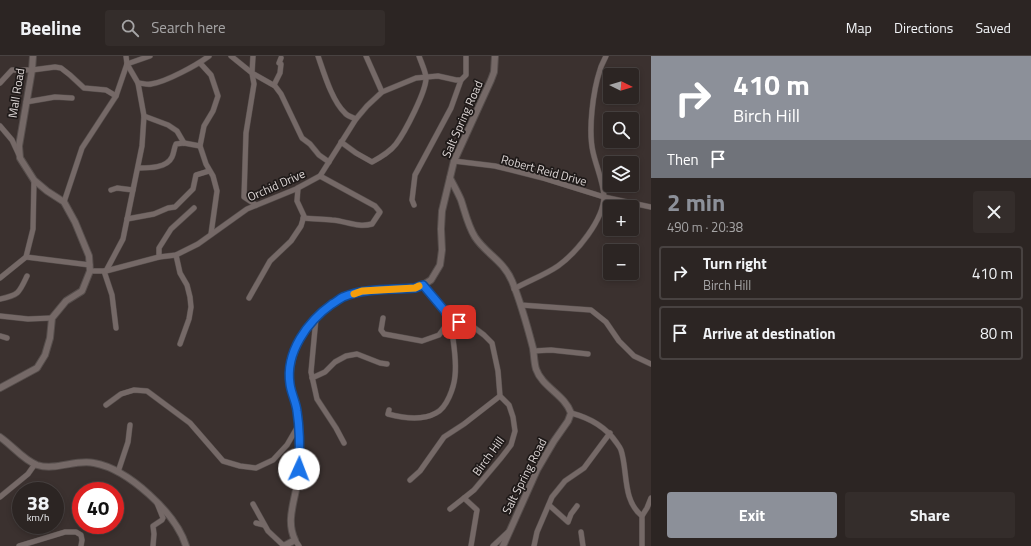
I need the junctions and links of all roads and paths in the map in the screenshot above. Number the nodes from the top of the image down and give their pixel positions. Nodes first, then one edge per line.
1 (32, 56) edge
2 (126, 56) edge
3 (150, 56) edge
4 (209, 56) edge
5 (231, 56) edge
6 (253, 56) edge
7 (318, 56) edge
8 (366, 56) edge
9 (419, 56) edge
10 (466, 56) edge
11 (495, 56) edge
12 (606, 56) edge
13 (281, 58) dead end
14 (200, 63) junction
15 (127, 64) junction
16 (32, 70) junction
17 (252, 73) junction
18 (426, 77) junction
19 (461, 80) junction
20 (0, 83) edge
21 (138, 83) junction
22 (274, 85) junction
23 (382, 92) junction
24 (116, 96) junction
25 (72, 98) dead end
26 (26, 102) junction
27 (144, 116) junction
28 (356, 119) junction
29 (0, 126) edge
30 (341, 142) junction
31 (184, 143) junction
32 (200, 146) junction
33 (20, 158) junction
34 (454, 161) junction
35 (329, 162) junction
36 (139, 168) junction
37 (209, 170) junction
38 (320, 176) junction
39 (450, 178) junction
40 (34, 180) junction
41 (298, 188) junction
42 (111, 190) dead end
43 (133, 190) junction
44 (604, 197) junction
45 (64, 202) junction
46 (256, 205) junction
47 (414, 205) dead end
48 (651, 207) edge
49 (194, 208) dead end
50 (303, 218) junction
51 (127, 219) junction
52 (211, 234) junction
53 (176, 255) junction
54 (26, 257) junction
55 (158, 257) junction
56 (90, 268) junction
57 (105, 271) junction
58 (27, 276) dead end
59 (0, 278) edge
60 (423, 285) junction
61 (514, 289) junction
62 (249, 298) dead end
63 (0, 299) edge
64 (521, 305) junction
65 (0, 316) edge
66 (52, 318) junction
67 (316, 318) junction
68 (383, 318) dead end
69 (450, 320) junction
70 (116, 328) dead end
71 (0, 336) edge
72 (7, 338) dead end
73 (180, 344) dead end
74 (533, 351) junction
75 (588, 354) dead end
76 (387, 364) dead end
77 (651, 364) edge
78 (312, 378) junction
79 (0, 388) edge
80 (500, 396) junction
81 (106, 405) dead end
82 (389, 410) dead end
83 (571, 413) junction
84 (130, 425) dead end
85 (298, 426) junction
86 (610, 433) junction
87 (0, 437) edge
88 (344, 443) dead end
89 (35, 464) junction
90 (118, 472) junction
91 (410, 480) dead end
92 (0, 497) edge
93 (464, 498) junction
94 (651, 498) edge
95 (155, 500) junction
96 (252, 504) dead end
97 (549, 505) junction
98 (577, 506) dead end
99 (450, 509) dead end
100 (642, 516) junction
101 (256, 523) dead end
102 (264, 525) junction
103 (509, 531) junction
104 (581, 532) dead end
105 (295, 540) junction
106 (19, 546) edge
107 (81, 546) edge
108 (153, 546) edge
109 (186, 546) edge
110 (284, 546) edge
111 (299, 546) edge
112 (471, 546) edge
113 (493, 546) edge
114 (503, 546) edge
115 (534, 546) edge
116 (583, 546) edge
117 (642, 546) edge

1 - 16 street, Mall Road
2 - 15 street
3 - 15 street
4 - 14 street
5 - 17 street
6 - 17 street
7 - 28 street
8 - 23 street
9 - 18 street
10 - 19 street
11 - 34 street, Salt Spring Road
12 - 44 street
13 - 22 street
14 - 21 street
14 - 32 street
15 - 21 street
15 - 24 street
16 - 20 street
16 - 24 street
16 - 26 street, Mall Road
17 - 22 street
17 - 46 street
18 - 19 street, Orchid Drive
18 - 23 street, Orchid Drive
18 - 30 street
19 - 47 street
21 - 27 street
22 - 35 street
23 - 28 street, Orchid Drive
24 - 45 street
25 - 26 street
26 - 33 street, Mall Road
27 - 31 street
27 - 36 street
28 - 30 street, Orchid Drive
29 - 33 street
30 - 35 street, Orchid Drive
31 - 32 street
31 - 36 street
32 - 37 street
33 - 40 street
34 - 39 street, Salt Spring Road
34 - 44 street, Robert Reid Drive
35 - 38 street, Orchid Drive
36 - 43 street
37 - 51 street
37 - 52 street
38 - 41 street, Orchid Drive
38 - 50 street
39 - 60 street, Salt Spring Road
39 - 61 street
40 - 45 street
40 - 54 street
41 - 46 street, Orchid Drive
41 - 50 street
42 - 43 street
43 - 51 street
44 - 48 street, Robert Reid Drive
44 - 61 street
45 - 56 street
46 - 52 street, Orchid Drive
49 - 55 street
50 - 62 street
51 - 57 street
52 - 53 street, Orchid Drive
53 - 55 street, Orchid Drive
53 - 73 street
54 - 56 street, Orchid Drive
54 - 59 street
55 - 57 street, Orchid Drive
56 - 57 street, Orchid Drive
56 - 66 street
57 - 70 street
58 - 63 street
60 - 67 street
60 - 69 street
61 - 64 street
64 - 74 street
64 - 77 street
65 - 66 street
66 - 79 street
67 - 78 street
67 - 85 street
68 - 69 street
69 - 80 street
69 - 82 street
71 - 72 street
74 - 75 street
74 - 83 street
76 - 78 street
78 - 88 street
80 - 91 street
80 - 93 street, Birch Hill
81 - 85 street
83 - 86 street
83 - 103 street, Salt Spring Road
84 - 90 street
85 - 105 street
86 - 97 street
86 - 100 street
87 - 89 street
89 - 90 street
89 - 92 street
90 - 95 street
93 - 99 street, Birch Hill
93 - 112 street
94 - 100 street
95 - 108 street
95 - 109 street
96 - 102 street
97 - 98 street
97 - 115 street
100 - 117 street
101 - 102 street
102 - 110 street
103 - 113 street
103 - 114 street, Salt Spring Road
104 - 116 street
105 - 110 street
105 - 111 street
106 - 107 street

